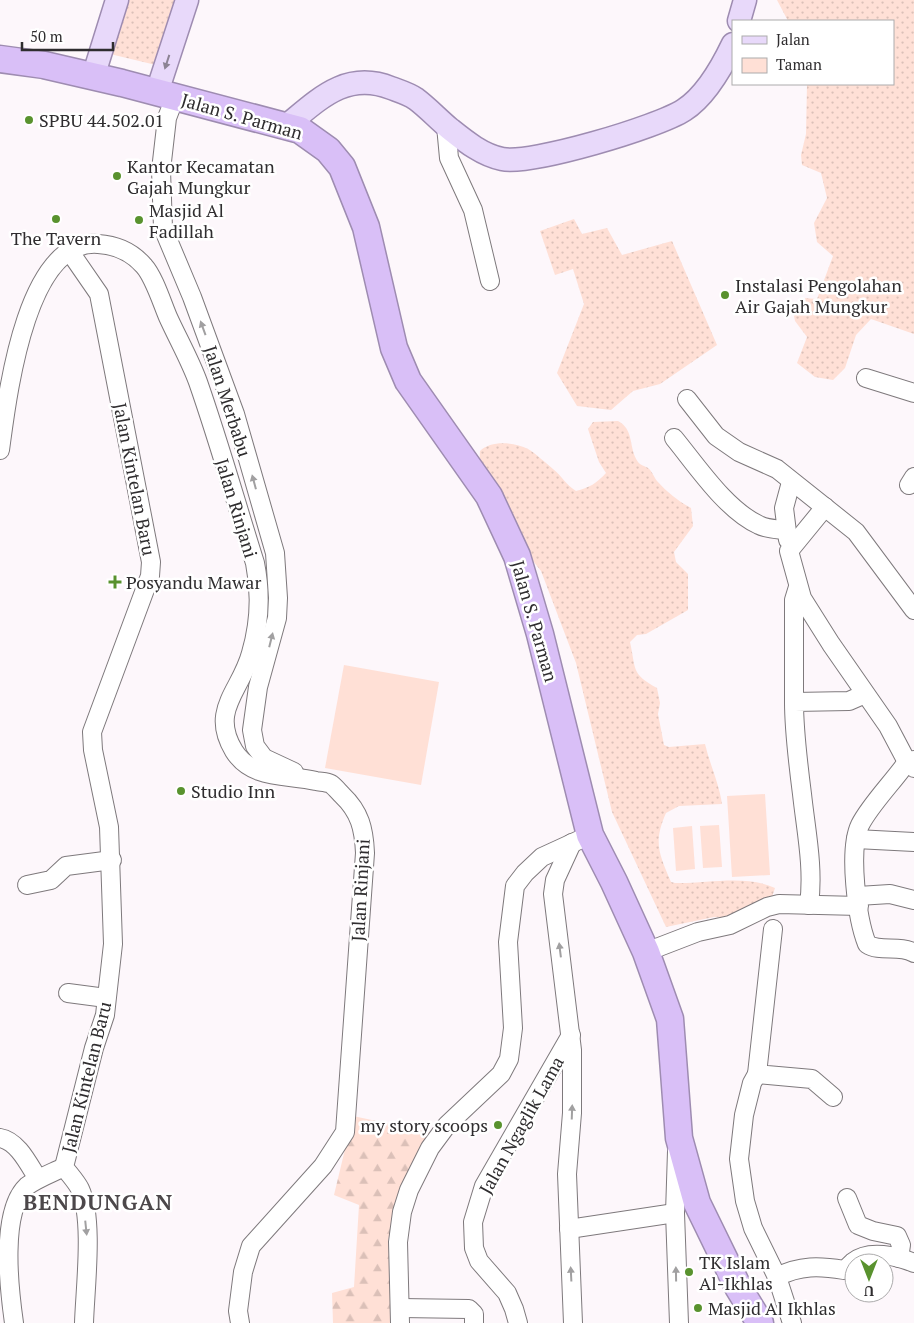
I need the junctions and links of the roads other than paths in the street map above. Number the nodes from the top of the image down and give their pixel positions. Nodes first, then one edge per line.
1 (117, 0) edge
2 (187, 0) edge
3 (745, 0) edge
4 (739, 20) edge
5 (732, 46) edge
6 (0, 59) edge
7 (93, 77) junction
8 (166, 94) junction
9 (446, 126) junction
10 (285, 127) junction
11 (70, 252) junction
12 (490, 281) dead end
13 (866, 378) dead end
14 (914, 393) edge
15 (687, 399) dead end
16 (674, 438) dead end
17 (0, 450) edge
18 (791, 482) junction
19 (826, 507) junction
20 (785, 530) junction
21 (789, 551) junction
22 (798, 587) junction
23 (914, 610) edge
24 (237, 686) junction
25 (258, 687) junction
26 (866, 694) junction
27 (794, 702) junction
28 (912, 764) edge
29 (312, 780) junction
30 (581, 839) junction
31 (856, 839) junction
32 (914, 842) edge
33 (112, 860) junction
34 (27, 885) dead end
35 (914, 900) edge
36 (858, 901) junction
37 (810, 905) junction
38 (773, 929) dead end
39 (646, 952) junction
40 (914, 953) edge
41 (68, 993) dead end
42 (106, 998) junction
43 (571, 1035) junction
44 (758, 1074) junction
45 (833, 1097) dead end
46 (0, 1138) edge
47 (679, 1138) junction
48 (64, 1167) junction
49 (38, 1180) junction
50 (847, 1198) dead end
51 (675, 1213) junction
52 (569, 1229) junction
53 (907, 1260) edge
54 (777, 1277) junction
55 (401, 1316) edge
56 (14, 1323) edge
57 (84, 1323) edge
58 (240, 1323) edge
59 (474, 1323) edge
60 (518, 1323) edge
61 (573, 1323) edge
62 (679, 1323) edge
63 (760, 1323) edge
64 (792, 1323) edge

1 - 7 main road
2 -> 8 main road
3 - 4 main road
5 - 9 main road
6 - 7 highway, Jalan S. Parman
7 - 8 highway, Jalan S. Parman
8 - 10 highway, Jalan S. Parman
25 -> 8 street, Jalan Merbabu
9 - 10 main road
9 - 12 street
10 - 30 highway, Jalan S. Parman
11 - 17 street, Jalan Rinjani
11 - 24 street, Jalan Rinjani
11 - 33 street, Jalan Kintelan Baru
13 - 14 street
15 - 18 street
16 - 20 street
18 - 19 street
18 - 20 street
19 - 21 street
19 - 23 street
20 - 21 street
21 - 22 street
22 - 26 street
22 - 27 street
24 - 25 street
24 - 29 street, Jalan Rinjani
25 - 29 street, Jalan Merbabu
26 - 27 street
26 - 28 street
27 - 37 street
28 - 31 street
29 - 58 street, Jalan Rinjani
30 - 39 highway, Jalan S. Parman
43 -> 30 street, Jalan Ngaglik Lama
30 - 55 street
31 - 32 street
31 - 36 street
33 - 34 street
33 - 42 street, Jalan Kintelan Baru
35 - 36 street
36 - 37 street
36 - 40 street
37 - 39 street
38 - 44 street
39 - 47 highway, Jalan S. Parman
41 - 42 street
42 - 48 street, Jalan Kintelan Baru
52 -> 43 street, Jalan Ngaglik Lama
43 - 60 street, Jalan Ngaglik Lama
44 - 45 street
44 - 54 street
46 - 49 street
47 - 51 street
47 - 63 highway, Jalan S. Parman
48 - 49 street
48 -> 57 street, Jalan Kintelan Baru
49 - 56 street
50 - 53 street
51 - 52 street
62 -> 51 street
61 -> 52 street, Jalan Ngaglik Lama
53 - 54 street
54 - 64 street
55 - 59 street

